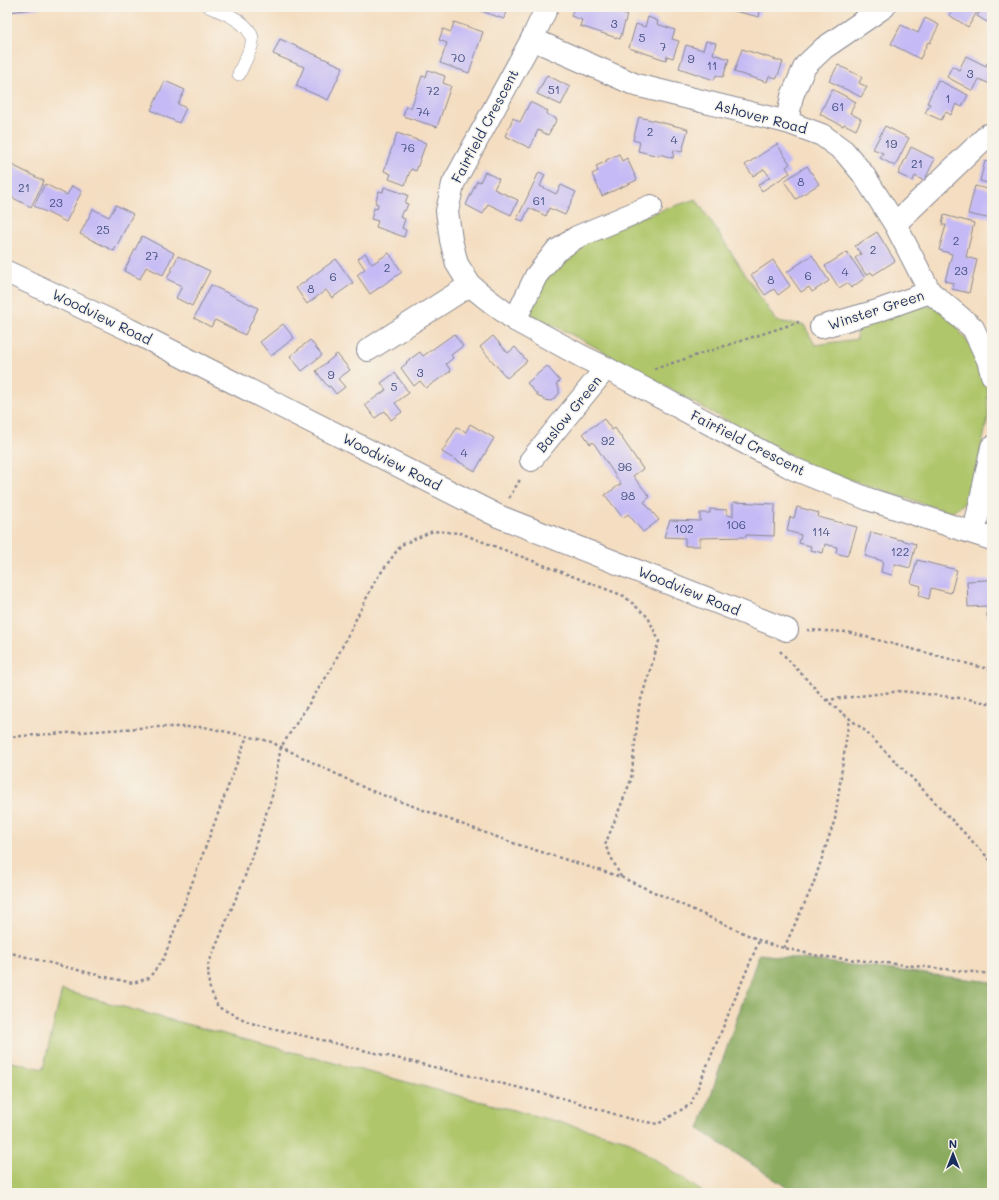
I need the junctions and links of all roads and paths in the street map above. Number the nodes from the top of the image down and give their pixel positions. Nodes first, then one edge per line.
1 (210, 7) edge
2 (547, 7) edge
3 (877, 9) edge
4 (532, 39) junction
5 (239, 74) dead end
6 (788, 122) junction
7 (988, 135) dead end
8 (651, 206) dead end
9 (895, 224) junction
10 (7, 272) edge
11 (470, 284) junction
12 (930, 292) junction
13 (516, 320) junction
14 (821, 327) joint
15 (368, 350) dead end
16 (616, 373) junction
17 (992, 375) edge
18 (992, 448) edge
19 (531, 460) joint
20 (498, 516) junction
21 (983, 536) edge
22 (787, 630) junction
23 (992, 670) edge
24 (826, 700) junction
25 (992, 704) edge
26 (849, 718) junction
27 (247, 736) junction
28 (7, 737) edge
29 (281, 747) junction
30 (992, 862) edge
31 (621, 877) junction
32 (759, 940) junction
33 (784, 948) junction
34 (7, 952) edge
35 (992, 974) edge

1 - 5 lane
2 - 4 street, Fairfield Crescent
3 - 6 street
4 - 6 street, Ashover Road
4 - 11 street, Fairfield Crescent
6 - 9 street, Ashover Road
7 - 9 street
8 - 13 street
9 - 12 street, Ashover Road
10 - 20 street, Woodview Road
11 - 13 street, Fairfield Crescent
11 - 15 street
12 - 14 street, Winster Green
12 - 17 street, Ashover Road
13 - 16 street, Fairfield Crescent
14 - 16 path
16 - 19 street, Baslow Green
16 - 21 street, Fairfield Crescent
18 - 21 street
19 - 20 path
20 - 22 street, Woodview Road
22 - 23 path
22 - 24 path
24 - 25 path
24 - 26 path
26 - 30 path
26 - 33 path
27 - 28 path
27 - 29 path
27 - 34 path
29 - 31 path
29 - 31 path
29 - 32 path
31 - 32 path
32 - 33 path
33 - 35 path

